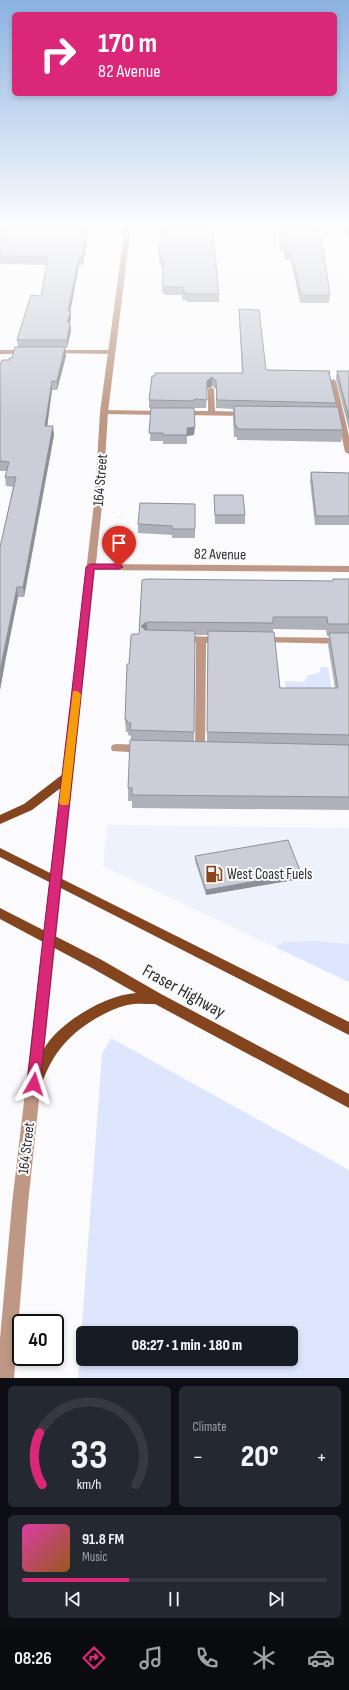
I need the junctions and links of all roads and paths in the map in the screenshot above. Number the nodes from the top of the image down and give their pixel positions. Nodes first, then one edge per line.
1 (120, 290) edge
2 (0, 352) edge
3 (112, 352) junction
4 (333, 380) dead end
5 (211, 390) edge
6 (104, 412) junction
7 (212, 414) junction
8 (257, 414) edge
9 (349, 452) edge
10 (90, 567) junction
11 (349, 569) edge
12 (170, 639) edge
13 (201, 640) junction
14 (231, 640) edge
15 (253, 640) edge
16 (349, 641) edge
17 (116, 748) dead end
18 (154, 749) edge
19 (200, 750) edge
20 (67, 777) junction
21 (0, 820) edge
22 (0, 852) edge
23 (56, 880) junction
24 (0, 913) edge
25 (48, 939) junction
26 (156, 998) junction
27 (349, 1029) edge
28 (34, 1084) junction
29 (349, 1102) edge
30 (5, 1378) edge

1 - 3 street, 164 Street
2 - 3 street
3 - 6 street, 164 Street
4 - 9 street
5 - 7 street
6 - 7 street
6 - 10 street, 164 Street
7 - 8 street
10 - 11 street, 82 Avenue
10 - 20 street, 164 Street
12 - 13 street
13 - 14 street
13 - 19 street
15 - 16 street
17 - 18 street
20 - 21 main road
20 - 23 street, 164 Street
22 - 23 main road
23 - 25 street, 164 Street
23 - 27 main road
24 - 25 main road, Fraser Highway
25 - 26 main road, Fraser Highway
25 - 28 street, 164 Street
26 - 28 main road
26 - 29 main road, Fraser Highway
28 - 30 street, 164 Street

